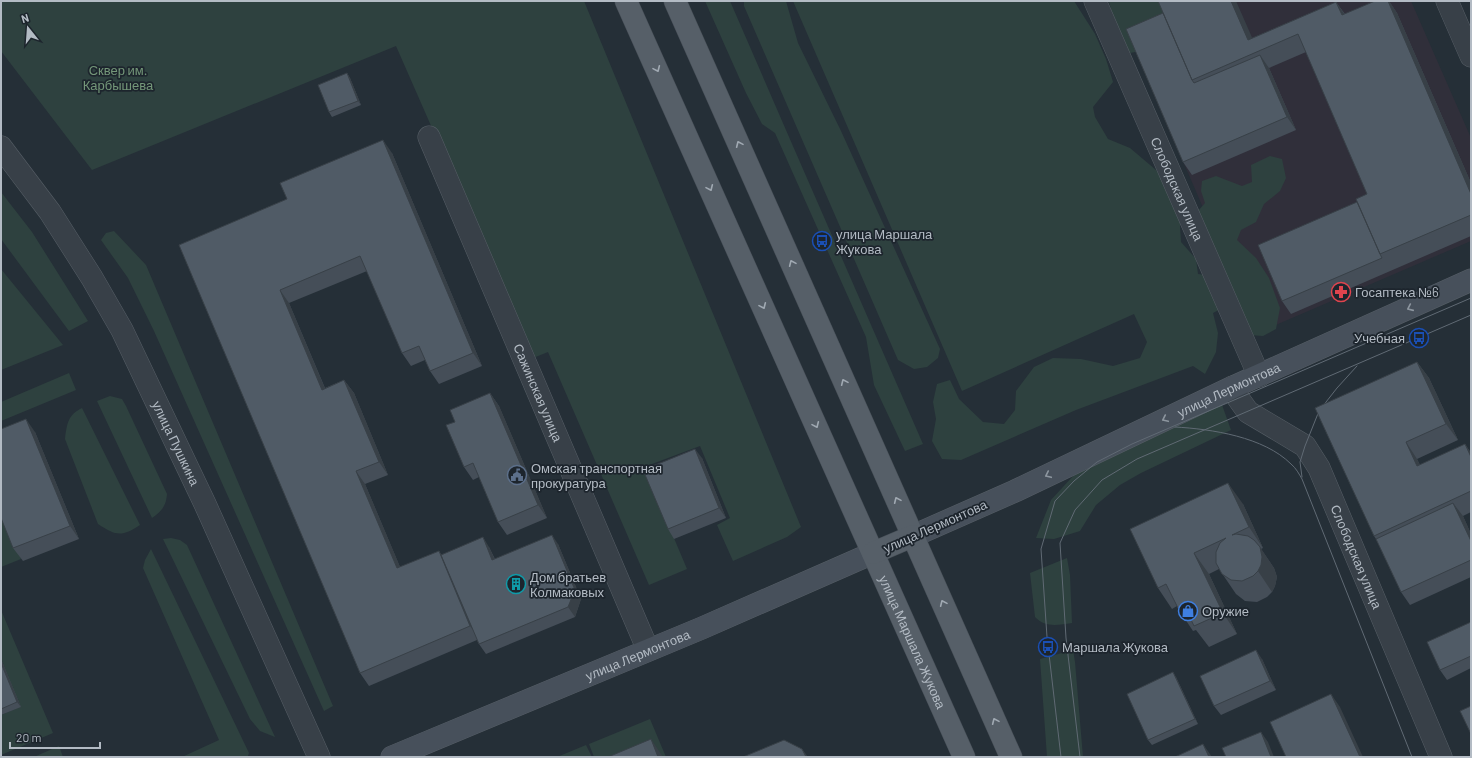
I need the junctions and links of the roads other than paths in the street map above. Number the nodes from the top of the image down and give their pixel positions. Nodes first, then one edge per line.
1 (626, 1) edge
2 (675, 1) edge
3 (1095, 1) edge
4 (1447, 1) edge
5 (1471, 56) edge
6 (429, 137) dead end
7 (1, 146) edge
8 (1471, 280) edge
9 (1259, 376) junction
10 (1233, 387) junction
11 (913, 536) junction
12 (873, 554) junction
13 (648, 650) junction
14 (319, 757) edge
15 (392, 757) edge
16 (964, 757) edge
17 (1011, 757) edge
18 (1441, 757) edge

1 -> 12 main road, улица Маршала Жукова
11 -> 2 main road
3 - 9 street, Слободская улица
4 - 5 street
6 - 13 street, Сажинская улица
7 - 14 street, улица Пушкина
8 -> 9 main road, улица Лермонтова
9 - 10 main road, улица Лермонтова
10 -> 11 main road, улица Лермонтова
10 - 18 street, Слободская улица
11 - 12 main road, улица Лермонтова
17 -> 11 main road
12 - 13 main road, улица Лермонтова
12 - 16 main road, улица Маршала Жукова
13 - 15 main road, улица Лермонтова

